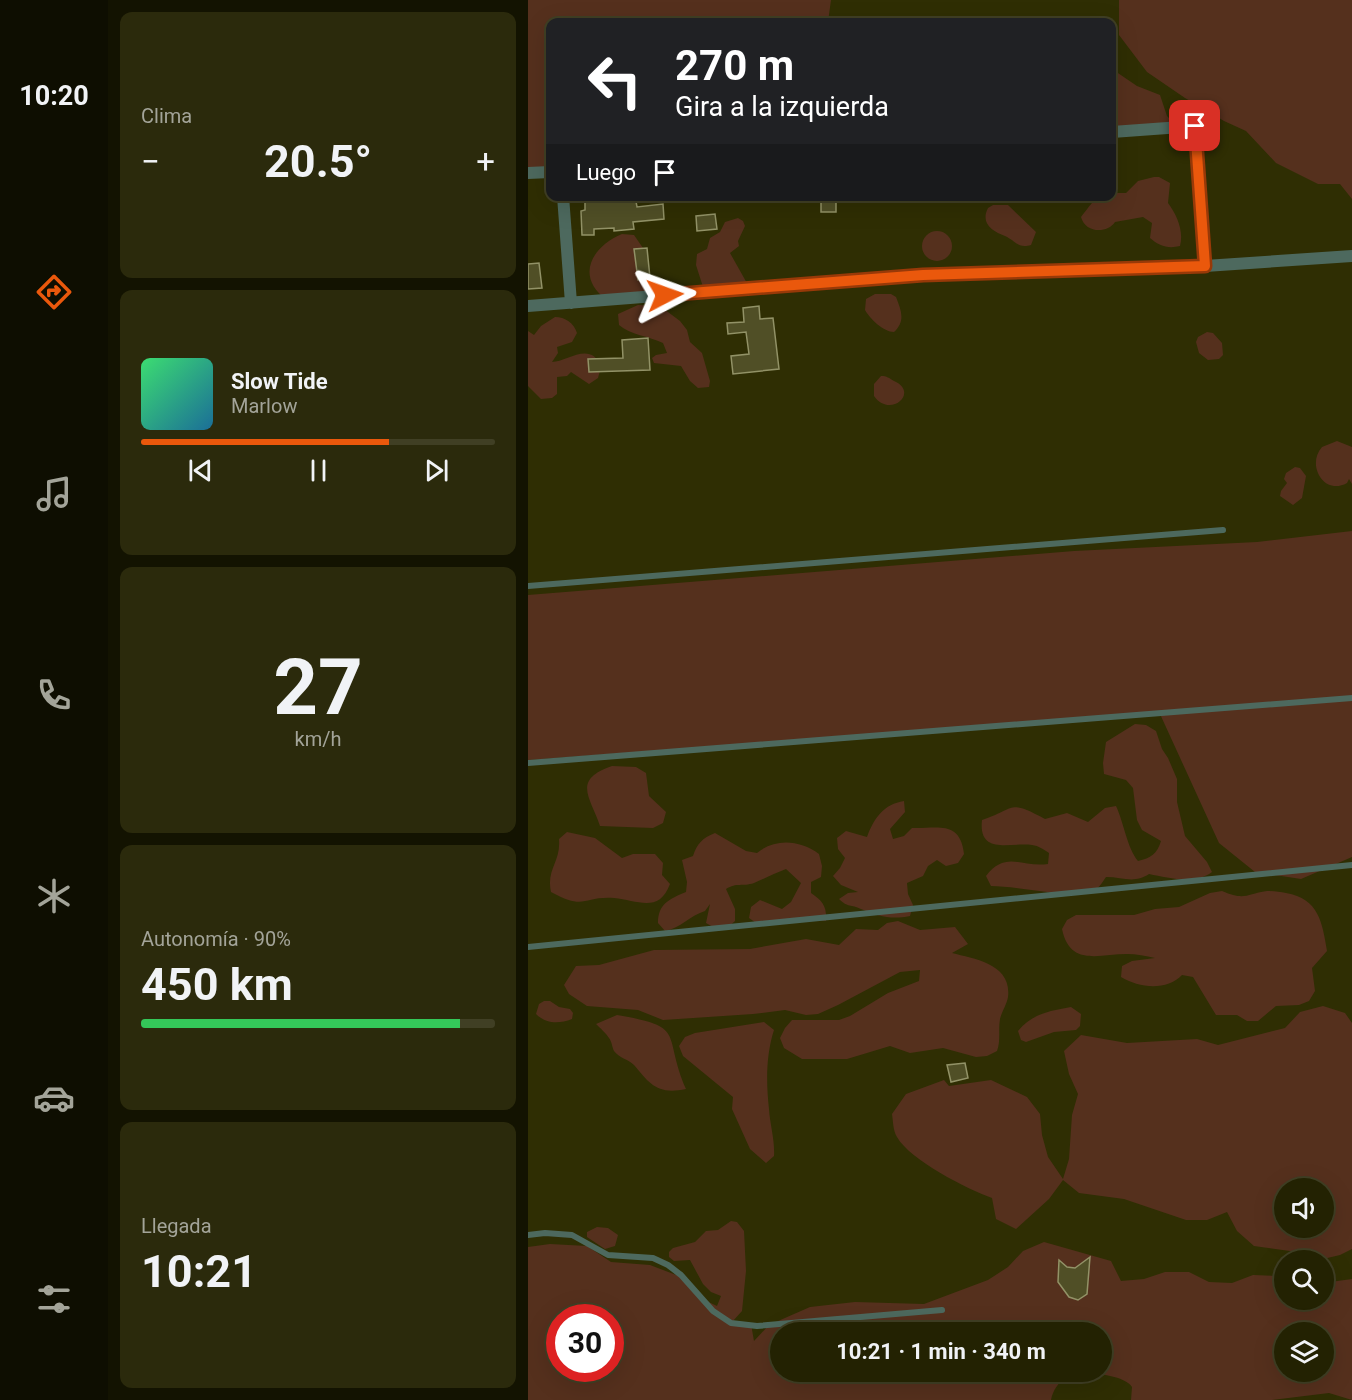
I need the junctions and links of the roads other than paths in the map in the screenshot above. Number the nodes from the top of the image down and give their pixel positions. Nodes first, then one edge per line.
1 (1116, 132) edge
2 (546, 172) edge
3 (528, 173) edge
4 (563, 201) edge
5 (1352, 256) edge
6 (1205, 266) junction
7 (571, 303) junction
8 (528, 306) edge
9 (1223, 530) dead end
10 (528, 585) edge
11 (1352, 698) edge
12 (528, 764) edge
13 (1352, 865) edge
14 (528, 947) edge
15 (528, 1235) edge
16 (942, 1310) dead end

1 - 6 street
2 - 3 street
4 - 7 street
5 - 6 street
6 - 7 street
7 - 8 street
9 - 10 lane
11 - 12 lane
13 - 14 lane
15 - 16 lane

